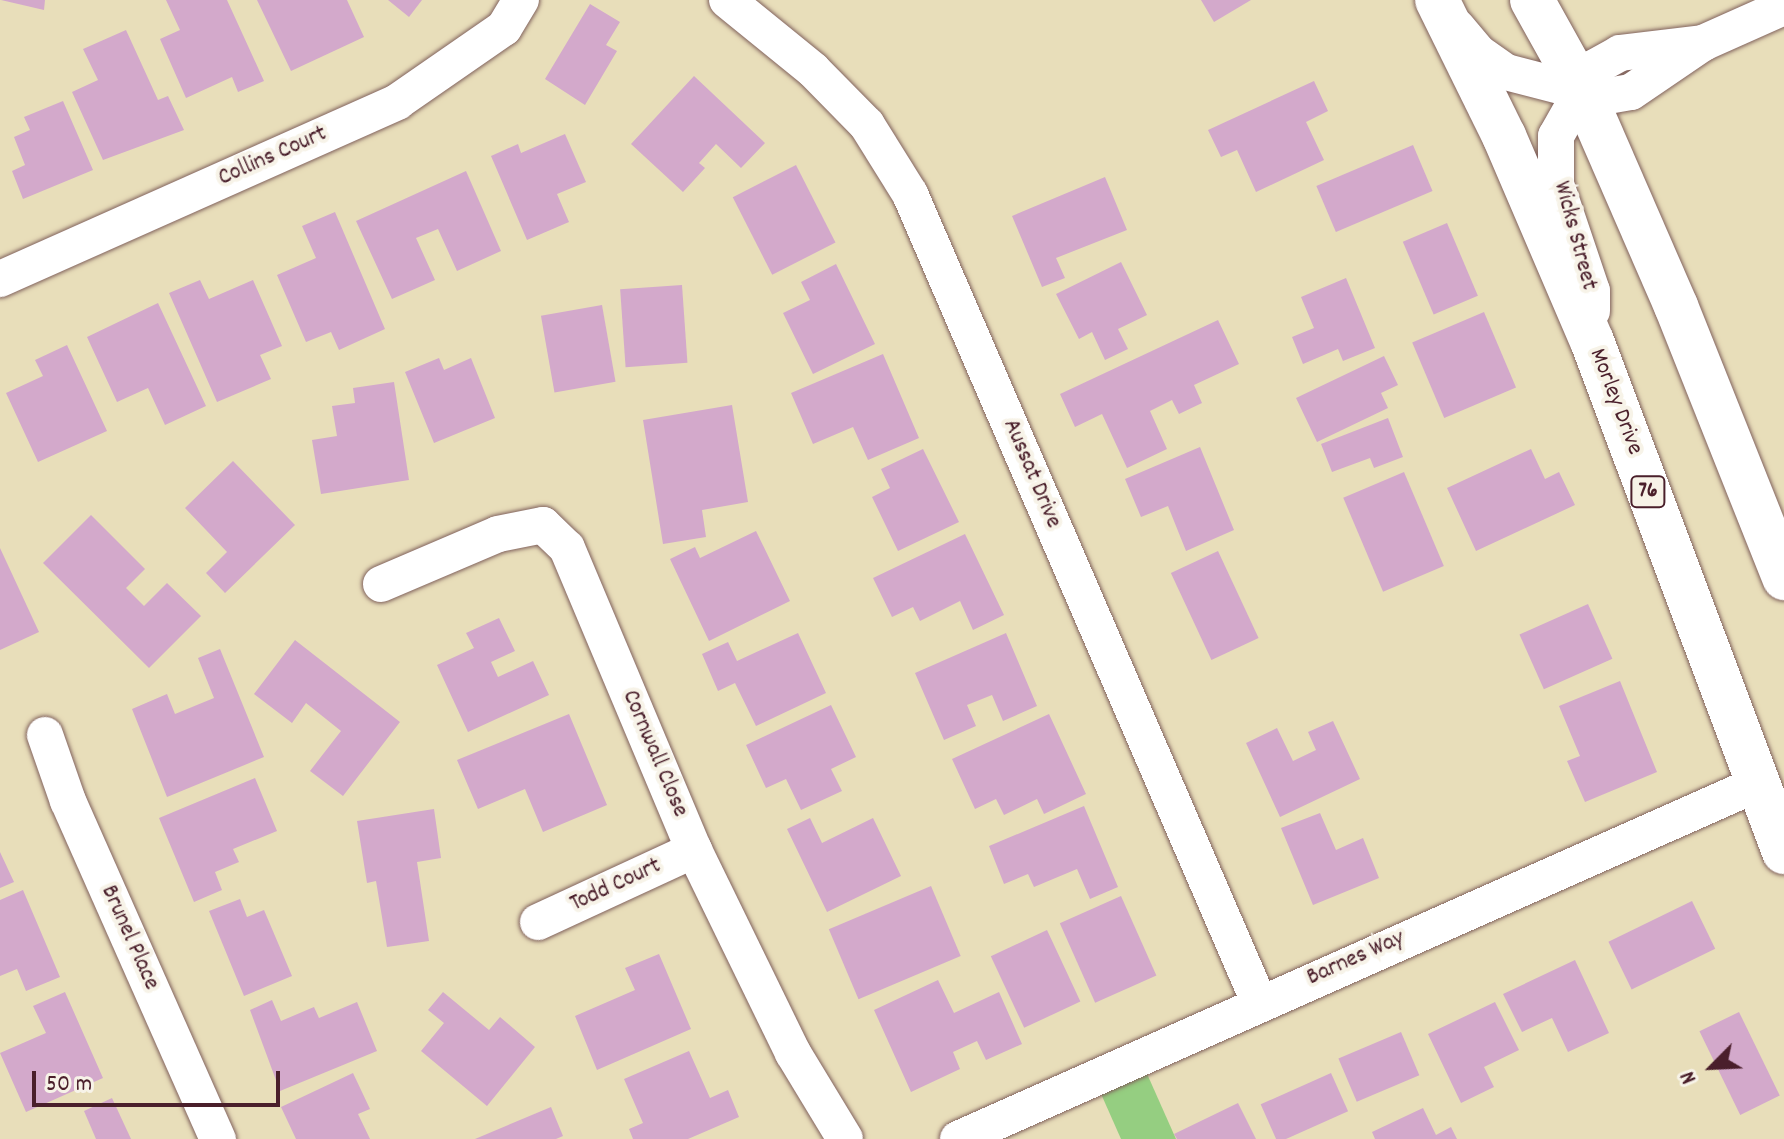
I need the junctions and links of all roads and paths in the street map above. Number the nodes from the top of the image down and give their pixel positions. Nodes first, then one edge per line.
1 (521, 0) edge
2 (727, 0) edge
3 (1532, 0) edge
4 (1440, 5) edge
5 (1784, 7) edge
6 (1582, 90) junction
7 (0, 279) edge
8 (1592, 341) junction
9 (1784, 578) edge
10 (381, 584) dead end
11 (45, 735) dead end
12 (1757, 784) junction
13 (694, 850) junction
14 (1784, 852) edge
15 (538, 922) dead end
16 (1259, 1002) junction
17 (218, 1139) edge
18 (845, 1139) edge
19 (958, 1139) edge

1 - 7 street, Collins Court
2 - 16 street, Aussat Drive
3 - 6 main road
4 - 6 street
4 - 8 main road, Morley Drive / 76
5 - 6 street
6 - 8 street, Wicks Street
6 - 9 main road
8 - 12 main road, Morley Drive / 76
10 - 13 street, Cornwall Close
11 - 17 street, Brunel Place
12 - 14 main road, Morley Drive / 76
12 - 16 street, Barnes Way
13 - 15 street, Todd Court
13 - 18 street, Cornwall Close
16 - 19 street, Barnes Way

